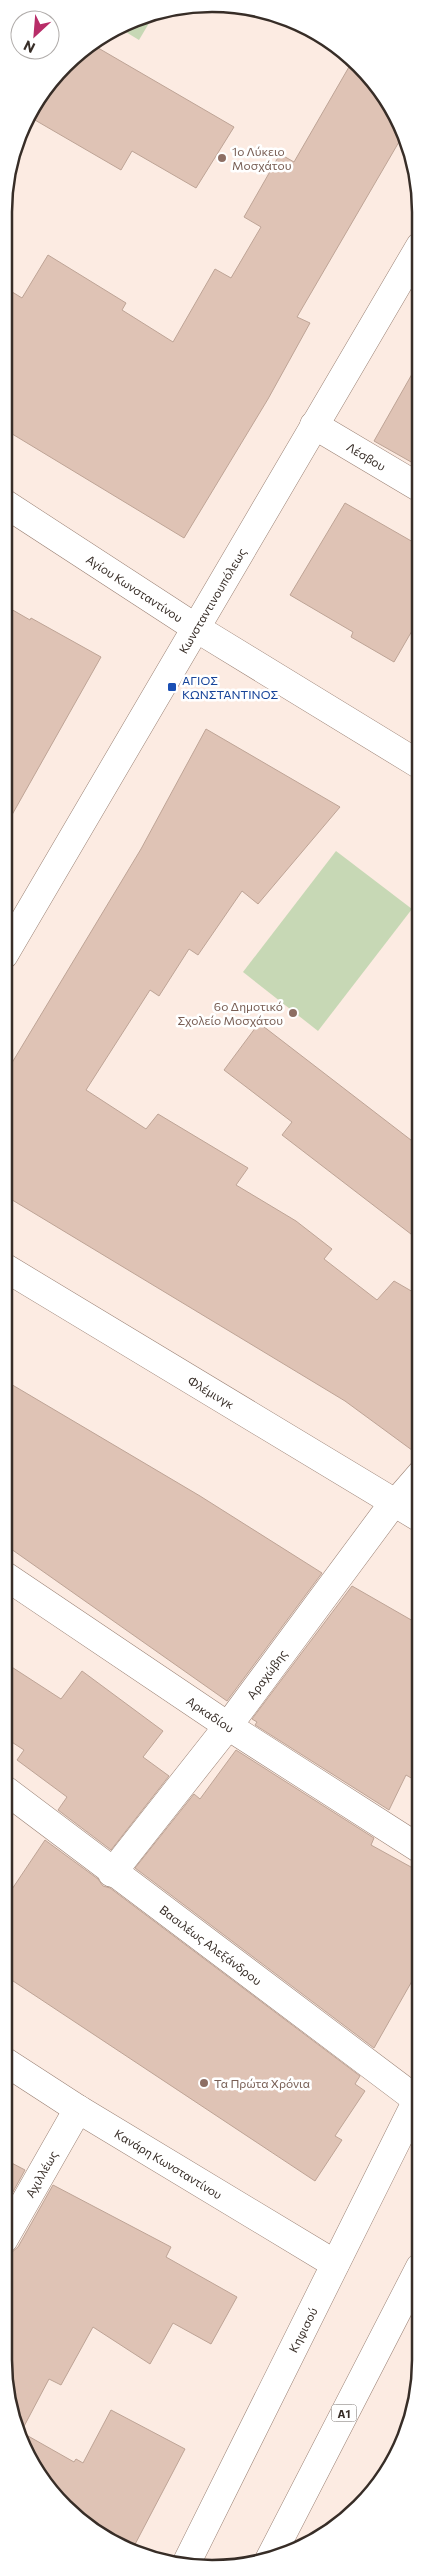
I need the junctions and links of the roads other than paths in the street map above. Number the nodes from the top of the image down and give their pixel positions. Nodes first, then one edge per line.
1 (411, 261) edge
2 (314, 425) junction
3 (411, 483) edge
4 (13, 509) edge
5 (196, 628) junction
6 (411, 759) edge
7 (13, 940) edge
8 (13, 1272) edge
9 (411, 1482) edge
10 (394, 1502) junction
11 (411, 1512) edge
12 (13, 1581) edge
13 (228, 1726) junction
14 (13, 1796) edge
15 (411, 1842) edge
16 (112, 1873) junction
17 (13, 2067) edge
18 (411, 2092) edge
19 (78, 2109) junction
20 (411, 2111) edge
21 (13, 2223) edge
22 (335, 2264) junction
23 (411, 2284) edge
24 (274, 2551) edge
25 (187, 2559) edge

1 - 2 main road, Κωνσταντινουπόλεως
2 - 3 main road, Λέσβου
2 - 5 main road, Κωνσταντινουπόλεως
4 - 5 main road, Αγίου Κωνσταντίνου
5 - 6 main road, Αγίου Κωνσταντίνου
5 - 7 main road, Κωνσταντινουπόλεως
8 - 10 main road, Φλέμινγκ
9 - 10 street, Αραχώβης
10 - 11 main road, Φλέμινγκ
10 - 13 main road, Αραχώβης
12 - 13 main road, Αρκαδίου
13 - 15 main road, Αρκαδίου
13 - 16 main road, Αραχώβης
14 - 16 main road, Βασιλέως Αλεξάνδρου
16 - 18 main road, Βασιλέως Αλεξάνδρου
17 - 19 main road, Κανάρη Κωνσταντίνου
19 - 21 main road, Αχιλλέως
19 - 22 main road, Κανάρη Κωνσταντίνου
20 - 22 main road, Κηφισού
22 - 25 main road, Κηφισού
23 - 24 main road, Α1

